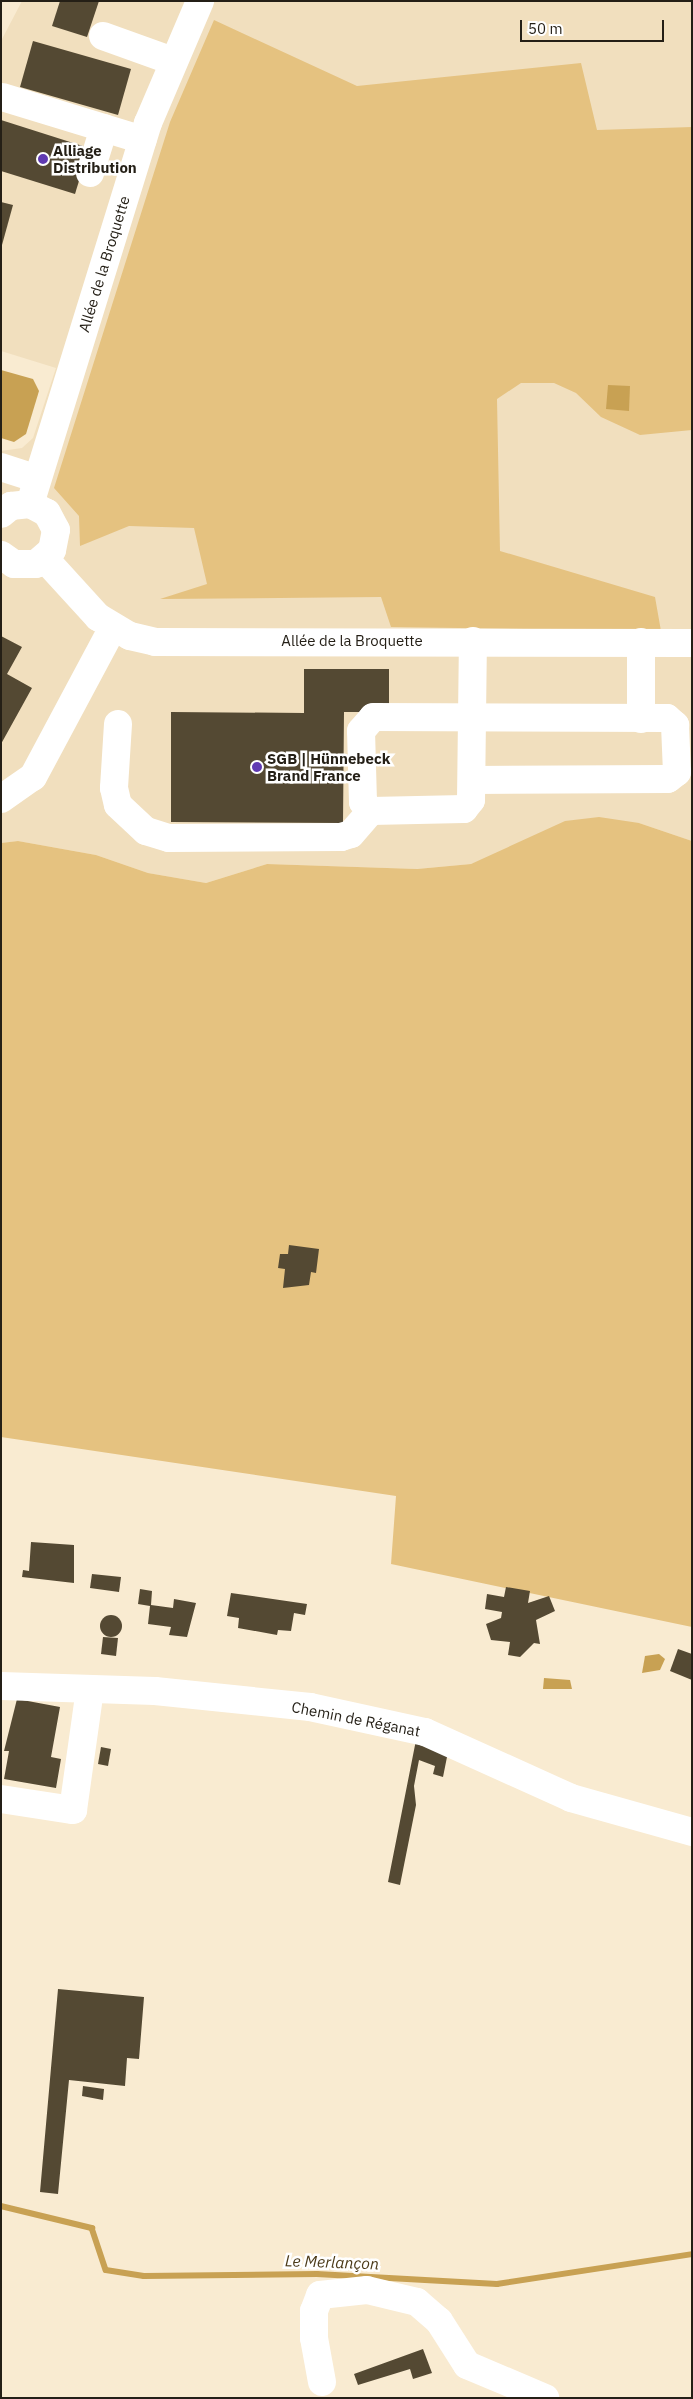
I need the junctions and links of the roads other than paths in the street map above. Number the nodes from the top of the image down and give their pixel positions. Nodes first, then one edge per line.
1 (200, 1) edge
2 (103, 36) dead end
3 (172, 61) junction
4 (2, 96) edge
5 (104, 128) junction
6 (143, 140) junction
7 (90, 173) dead end
8 (1, 468) edge
9 (33, 492) junction
10 (1, 514) edge
11 (1, 555) edge
12 (45, 558) junction
13 (113, 627) junction
14 (474, 641) junction
15 (641, 642) junction
16 (692, 643) edge
17 (474, 718) junction
18 (641, 718) junction
19 (118, 724) dead end
20 (472, 780) junction
21 (1, 799) edge
22 (371, 811) junction
23 (1, 1686) edge
24 (90, 1689) junction
25 (1, 1799) edge
26 (692, 1832) edge
27 (322, 2382) dead end
28 (545, 2398) edge

1 - 3 street, Allée de la Broquette
2 - 3 street
3 - 6 street, Allée de la Broquette
4 - 5 street
5 - 6 street
5 - 7 street
6 - 9 street, Allée de la Broquette
8 - 9 street
9 - 10 street
9 - 12 street
11 - 12 street
12 - 13 street, Allée de la Broquette
13 - 14 street, Allée de la Broquette
13 - 21 street
14 - 15 street, Allée de la Broquette
14 - 17 street
15 - 16 street, Allée de la Broquette
15 - 18 street
17 - 18 street
17 - 20 street
17 - 22 street
18 - 20 street
19 - 22 street
20 - 22 street
23 - 24 street, Chemin de Réganat
24 - 25 street
24 - 26 street, Chemin de Réganat
27 - 28 street

